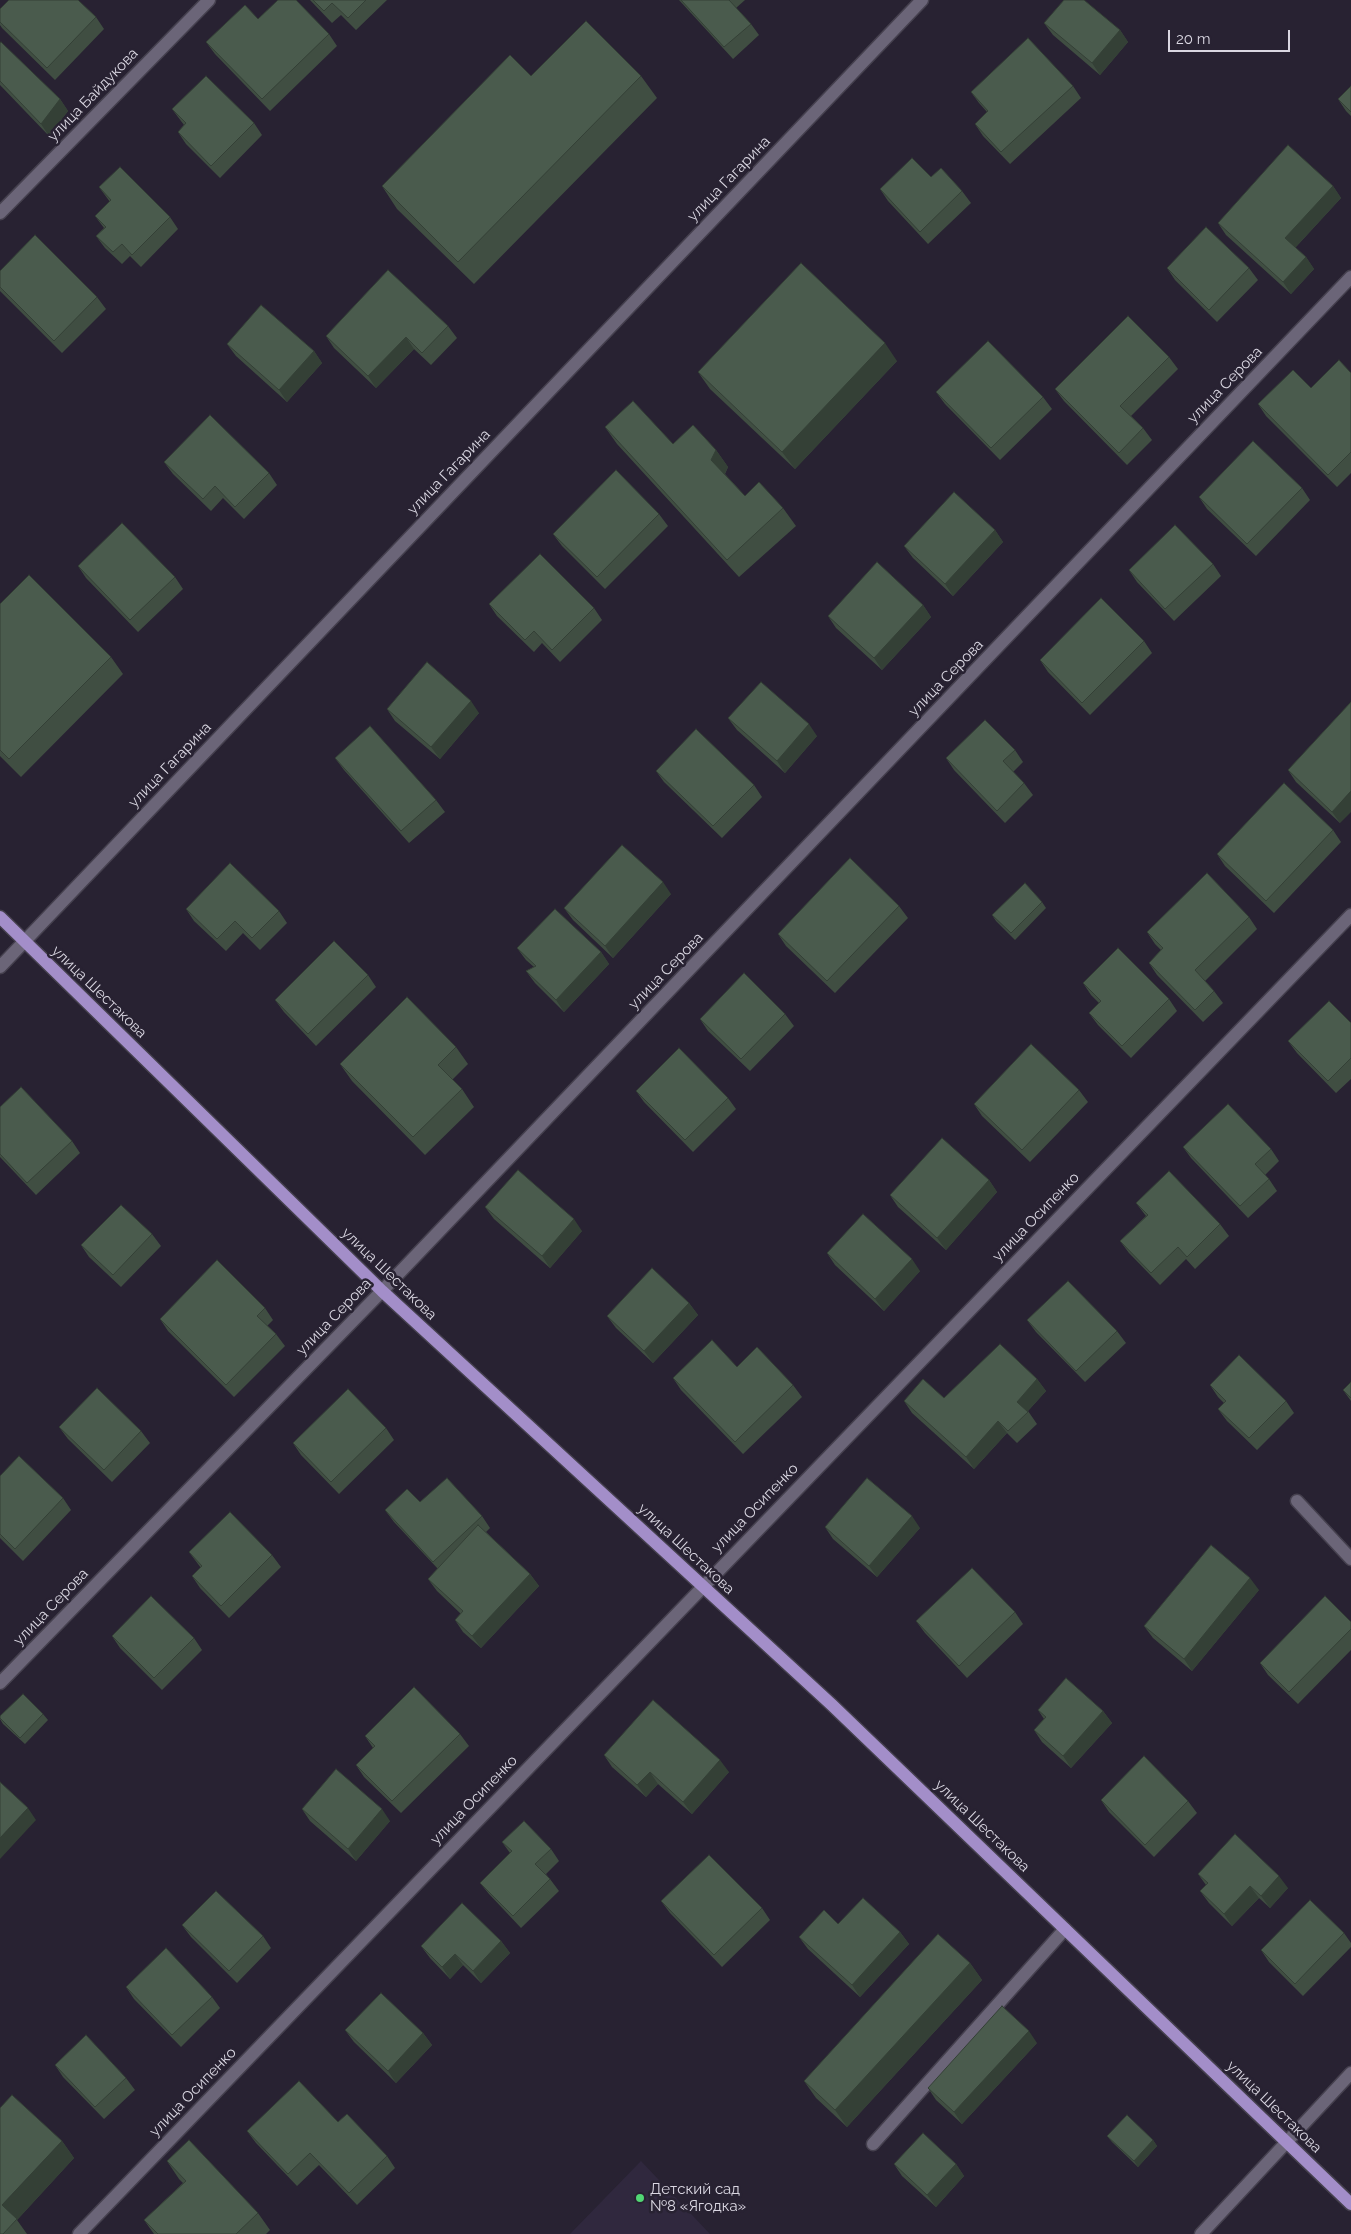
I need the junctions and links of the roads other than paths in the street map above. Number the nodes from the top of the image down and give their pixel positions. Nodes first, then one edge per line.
1 (209, 0) edge
2 (922, 0) edge
3 (0, 213) edge
4 (1351, 277) edge
5 (1351, 915) edge
6 (0, 917) edge
7 (24, 941) junction
8 (0, 967) edge
9 (382, 1292) junction
10 (1297, 1501) dead end
11 (1351, 1560) edge
12 (703, 1586) junction
13 (0, 1683) edge
14 (1065, 1929) junction
15 (1351, 2072) edge
16 (1287, 2142) junction
17 (873, 2144) dead end
18 (1351, 2204) edge
19 (79, 2234) edge
20 (1201, 2234) edge

1 - 3 street, улица Байдукова
2 - 7 street, улица Гагарина
4 - 9 street, улица Серова
5 - 12 street, улица Осипенко
6 - 7 main road, улица Шестакова
7 - 8 street, улица Гагарина
7 - 9 main road, улица Шестакова
9 - 12 main road, улица Шестакова
9 - 13 street, улица Серова
10 - 11 street
12 - 14 main road, улица Шестакова
12 - 19 street, улица Осипенко
14 - 16 main road, улица Шестакова
14 - 17 street
15 - 16 street
16 - 18 main road, улица Шестакова
16 - 20 street

